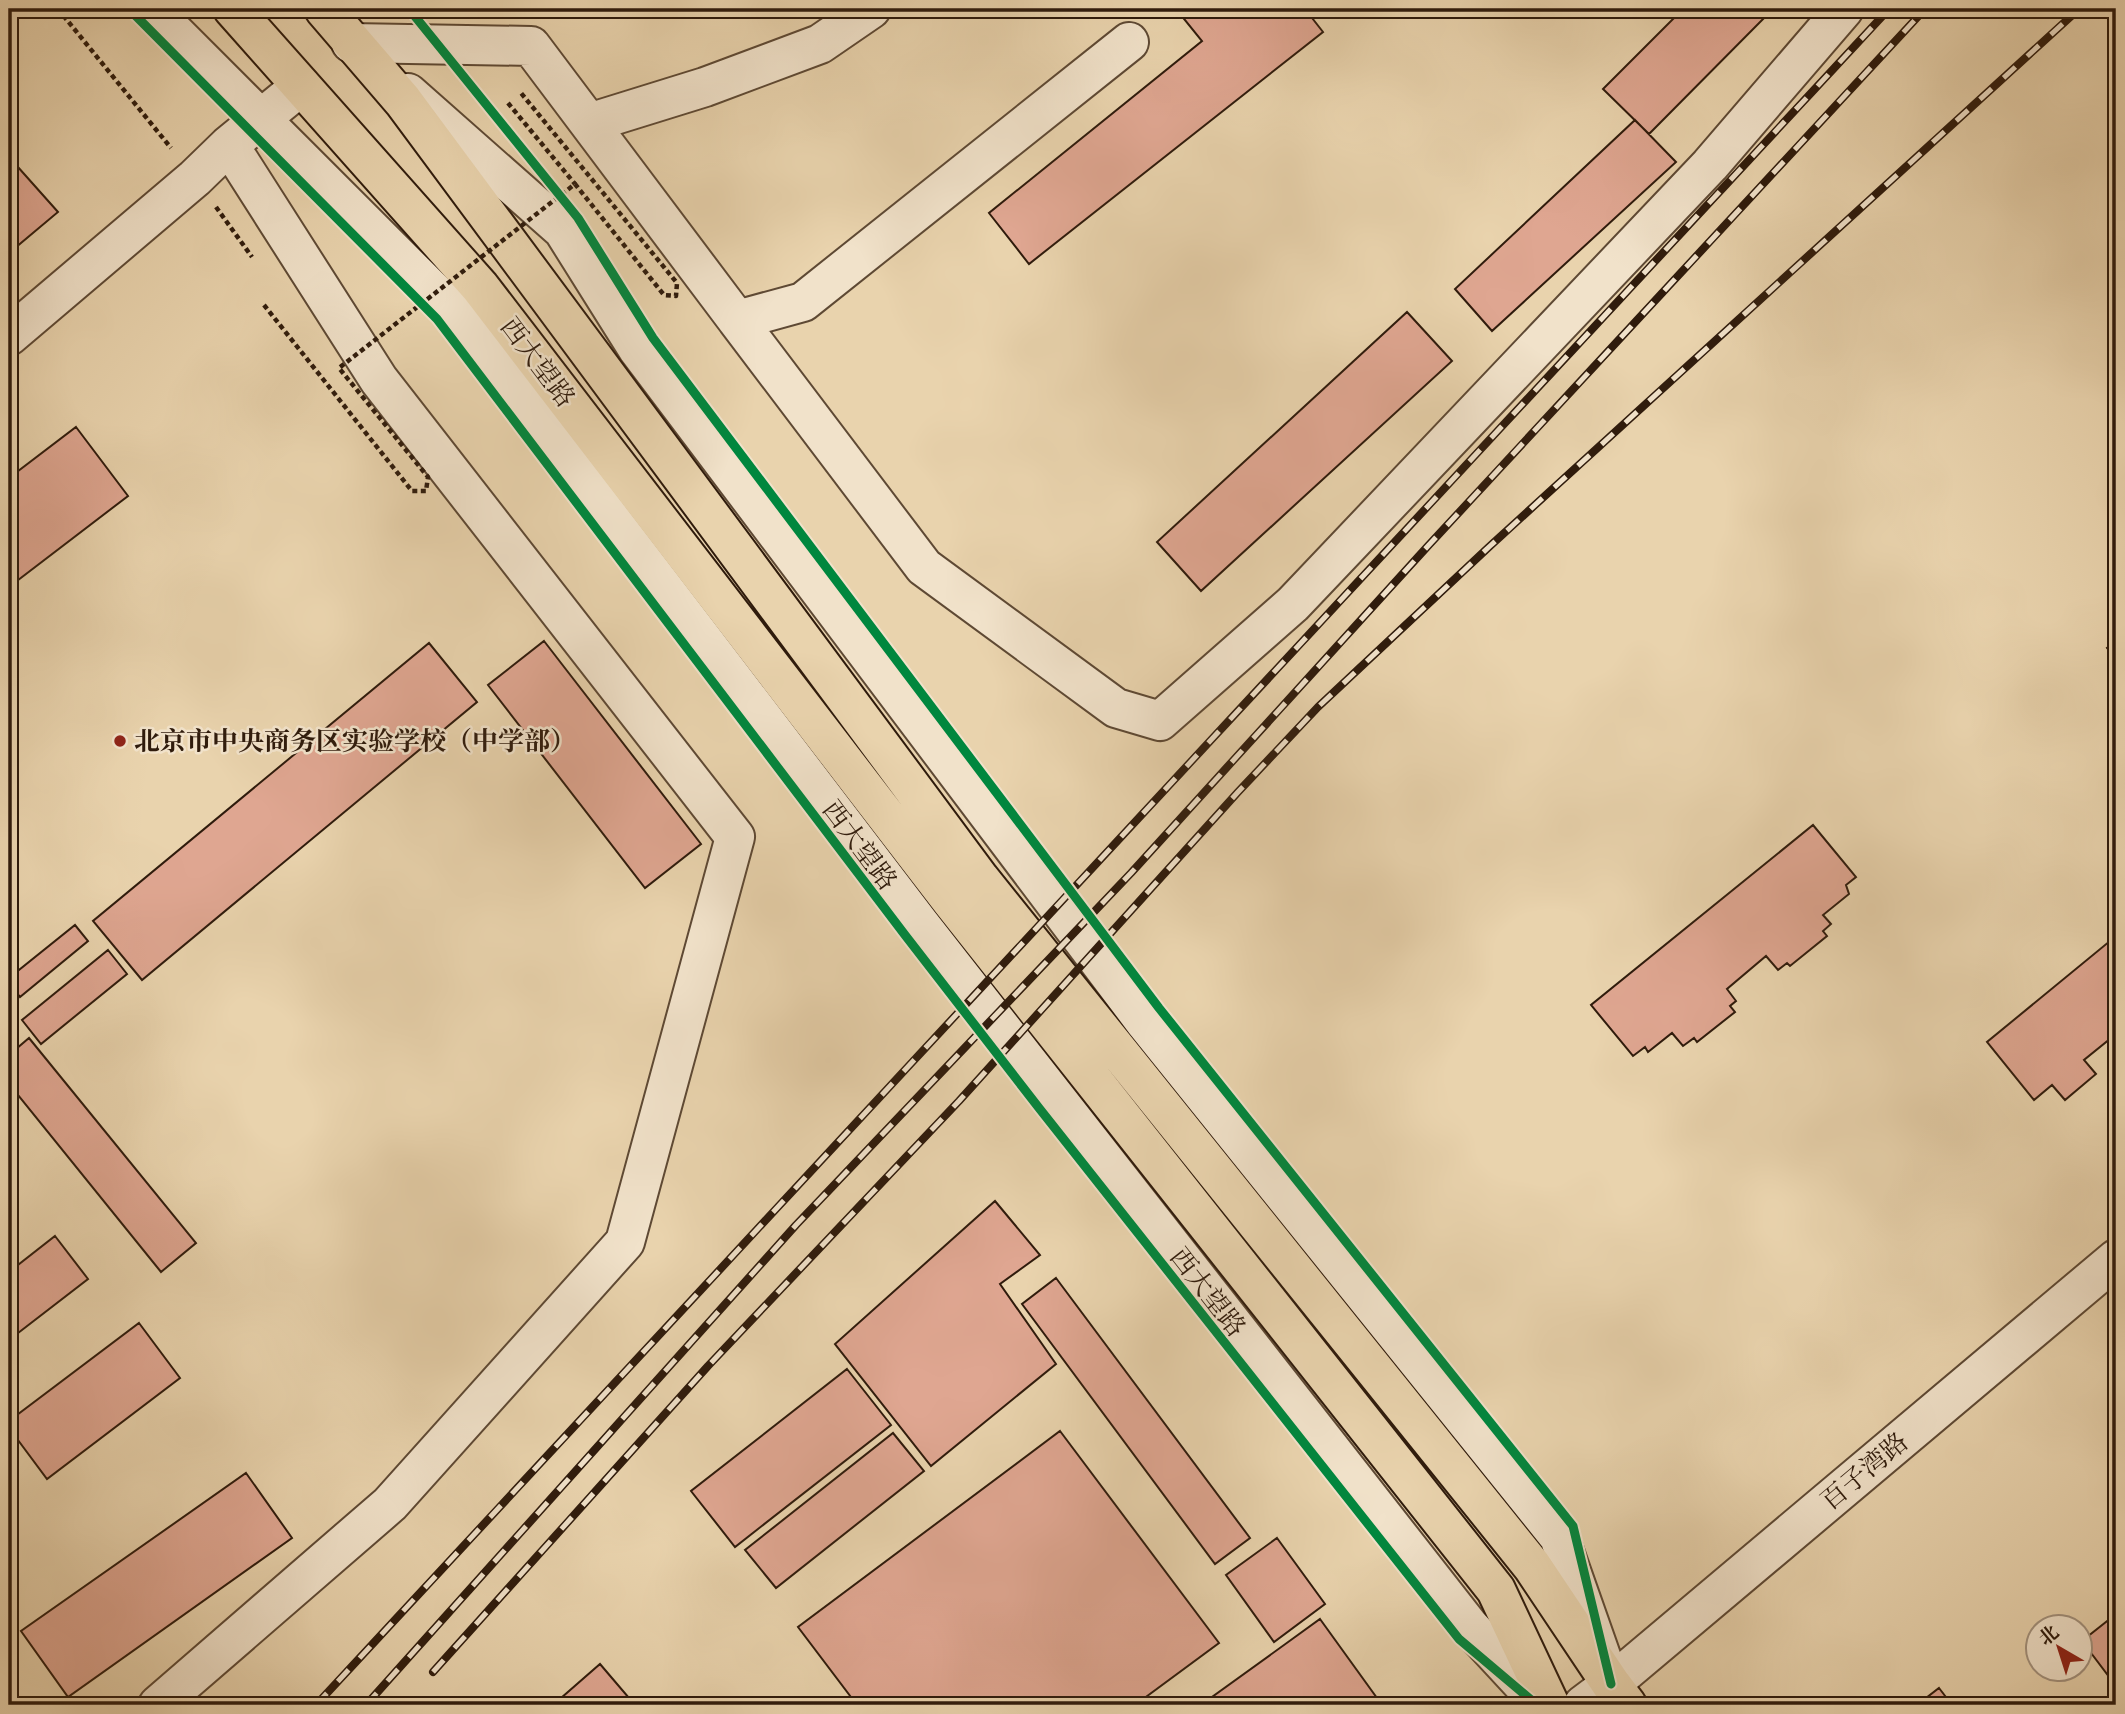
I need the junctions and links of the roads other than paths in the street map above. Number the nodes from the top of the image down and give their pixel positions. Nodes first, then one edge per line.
1 (151, 9) edge
2 (233, 9) edge
3 (324, 9) edge
4 (871, 9) edge
5 (1844, 9) edge
6 (1129, 42) dead end
7 (351, 43) junction
8 (301, 86) junction
9 (261, 119) junction
10 (589, 123) junction
11 (229, 145) junction
12 (737, 320) junction
13 (9, 336) edge
14 (2116, 1259) edge
15 (1607, 1698) edge
16 (158, 1705) edge
17 (1542, 1705) edge
18 (1550, 1705) edge

1 - 9 street, 西大望路
2 - 8 main road, 西大望路
3 - 7 main road, 西大望路
4 - 10 street
5 - 12 street
6 - 12 street
7 - 10 street
7 - 15 main road, 西大望路
7 - 15 street, 西大望路
8 - 9 street
8 - 18 main road, 西大望路
9 - 11 street
9 - 17 street, 西大望路
10 - 12 street
11 - 13 street
11 - 16 street
14 - 15 street, 百子湾路

